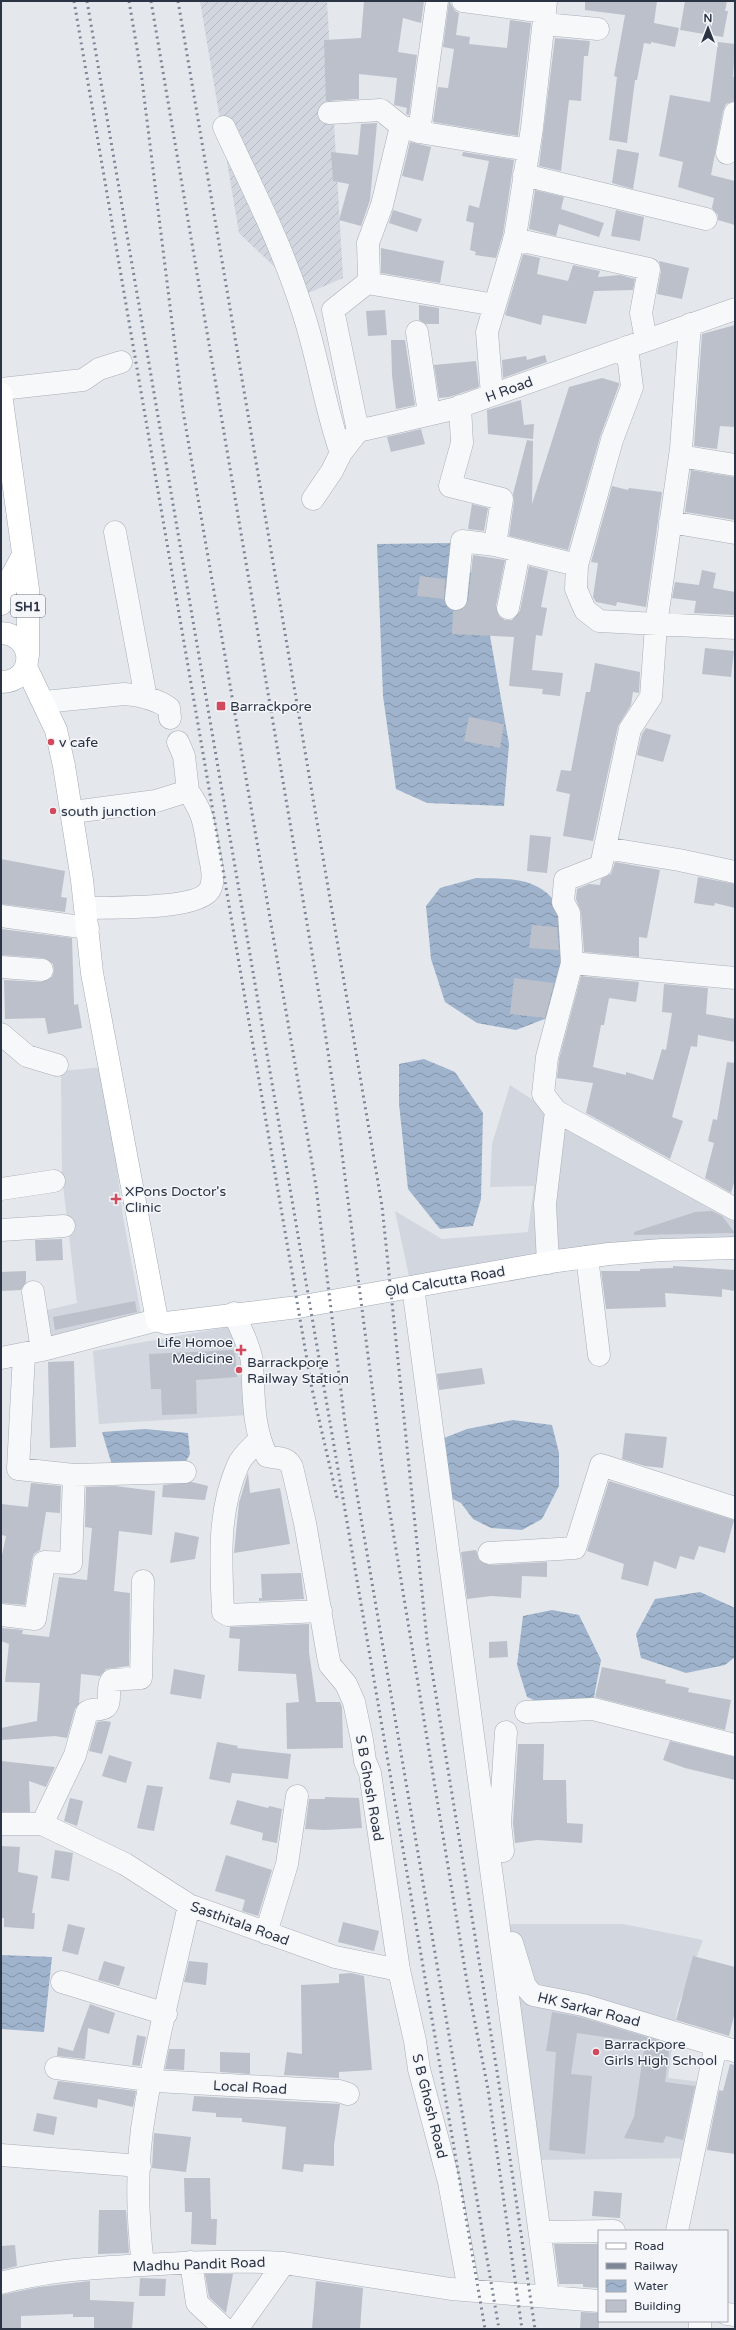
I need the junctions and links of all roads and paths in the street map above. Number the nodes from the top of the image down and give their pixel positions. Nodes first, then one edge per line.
1 (437, 1) edge
2 (462, 1) edge
3 (545, 12) edge
4 (598, 28) dead end
5 (329, 113) dead end
6 (735, 113) edge
7 (224, 127) dead end
8 (410, 129) junction
9 (528, 150) junction
10 (727, 153) dead end
11 (524, 175) junction
12 (706, 219) dead end
13 (514, 239) junction
14 (367, 283) junction
15 (495, 305) junction
16 (735, 309) edge
17 (690, 324) junction
18 (417, 332) dead end
19 (636, 344) junction
20 (121, 362) dead end
21 (1, 389) edge
22 (1, 394) edge
23 (492, 395) junction
24 (460, 406) junction
25 (429, 414) junction
26 (358, 431) junction
27 (341, 453) junction
28 (680, 456) junction
29 (735, 465) edge
30 (314, 499) dead end
31 (670, 522) junction
32 (115, 532) dead end
33 (735, 533) edge
34 (495, 545) junction
35 (519, 552) junction
36 (22, 557) junction
37 (577, 565) junction
38 (456, 599) dead end
39 (1, 604) edge
40 (508, 608) dead end
41 (656, 625) junction
42 (735, 628) edge
43 (1, 633) edge
44 (27, 661) junction
45 (1, 682) edge
46 (146, 698) junction
47 (44, 702) junction
48 (170, 718) dead end
49 (178, 742) dead end
50 (188, 791) junction
51 (73, 812) junction
52 (605, 848) junction
53 (735, 872) edge
54 (1, 916) edge
55 (87, 918) junction
56 (572, 964) junction
57 (1, 967) edge
58 (42, 970) dead end
59 (735, 978) edge
60 (1, 1034) edge
61 (57, 1065) dead end
62 (556, 1111) junction
63 (54, 1181) dead end
64 (1, 1189) edge
65 (735, 1209) edge
66 (64, 1226) dead end
67 (1, 1230) edge
68 (735, 1248) edge
69 (587, 1257) junction
70 (548, 1263) junction
71 (413, 1287) junction
72 (33, 1292) dead end
73 (234, 1313) junction
74 (157, 1320) junction
75 (33, 1352) junction
76 (599, 1355) dead end
77 (1, 1358) edge
78 (260, 1439) junction
79 (185, 1472) dead end
80 (74, 1474) junction
81 (735, 1508) edge
82 (489, 1553) dead end
83 (143, 1582) dead end
84 (321, 1611) junction
85 (1, 1615) edge
86 (526, 1712) dead end
87 (506, 1732) dead end
88 (735, 1745) edge
89 (297, 1796) dead end
90 (1, 1824) edge
91 (42, 1824) junction
92 (189, 1905) junction
93 (266, 1933) junction
94 (399, 1970) junction
95 (62, 1982) dead end
96 (166, 2014) junction
97 (725, 2048) edge
98 (56, 2068) dead end
99 (152, 2079) junction
100 (348, 2094) dead end
101 (1, 2155) edge
102 (140, 2166) junction
103 (677, 2230) edge
104 (598, 2231) edge
105 (540, 2232) junction
106 (191, 2262) junction
107 (284, 2263) junction
108 (143, 2265) junction
109 (1, 2283) edge
110 (469, 2290) junction
111 (548, 2295) junction
112 (598, 2301) edge
113 (225, 2329) edge
114 (237, 2329) edge

1 - 8 street
2 - 3 street
3 - 4 street
3 - 9 street
5 - 8 street
6 - 10 street
7 - 27 street
8 - 9 street
8 - 14 street
9 - 11 street
11 - 12 street
11 - 13 street
13 - 15 street
13 - 19 street
14 - 15 street
14 - 26 street
15 - 23 street
16 - 17 street, H Road
17 - 19 street, H Road
17 - 28 street
18 - 25 street
19 - 23 street, H Road
19 - 37 street
20 - 21 street
22 - 36 main road, SH1
23 - 24 street, H Road
24 - 25 street, H Road
24 - 34 street
25 - 26 street, H Road
26 - 27 street
27 - 30 street
28 - 29 street
28 - 31 street
31 - 33 street
31 - 41 street
32 - 46 street
34 - 35 street
34 - 38 street
35 - 37 street
35 - 40 street
36 - 39 main road, SH1
36 - 44 main road, SH1
37 - 41 street
41 - 42 street
41 - 52 street
43 - 44 main road, SH1
44 - 45 main road
44 - 47 main road
46 - 47 street
46 - 48 street
47 - 51 main road
49 - 50 street
50 - 51 street
50 - 55 street
51 - 55 main road
52 - 53 street
52 - 56 street
54 - 55 street
55 - 74 main road
56 - 59 street
56 - 62 street
57 - 58 street
60 - 61 street
62 - 65 street
62 - 70 street
63 - 64 street
66 - 67 street
68 - 69 main road, Old Calcutta Road
69 - 70 main road, Old Calcutta Road
69 - 76 street
70 - 71 main road, Old Calcutta Road
71 - 73 main road, Old Calcutta Road
71 - 105 street
72 - 75 street
73 - 74 main road, Old Calcutta Road
73 - 78 street, S B Ghosh Road
74 - 75 street
75 - 77 street
75 - 80 street
78 - 84 street, S B Ghosh Road
78 - 84 street
79 - 80 street
80 - 85 street
81 - 82 street
83 - 91 street
84 - 94 street, S B Ghosh Road
86 - 88 street
87 - 97 street, HK Sarkar Road
89 - 93 street
90 - 91 street, Sasthitala Road
91 - 92 street, Sasthitala Road
92 - 93 street, Sasthitala Road
92 - 96 street
93 - 94 street, Sasthitala Road
94 - 110 street, S B Ghosh Road
95 - 96 street
96 - 99 street
97 - 103 street
98 - 99 street, Local Road
99 - 100 street, Local Road
99 - 102 street
101 - 102 street
102 - 108 street
104 - 105 street
105 - 111 street
106 - 107 street, Madhu Pandit Road
106 - 108 street, Madhu Pandit Road
106 - 113 street
107 - 110 street, Madhu Pandit Road
107 - 114 street
108 - 109 street, Madhu Pandit Road
110 - 111 street, Madhu Pandit Road
111 - 112 street, Madhu Pandit Road

